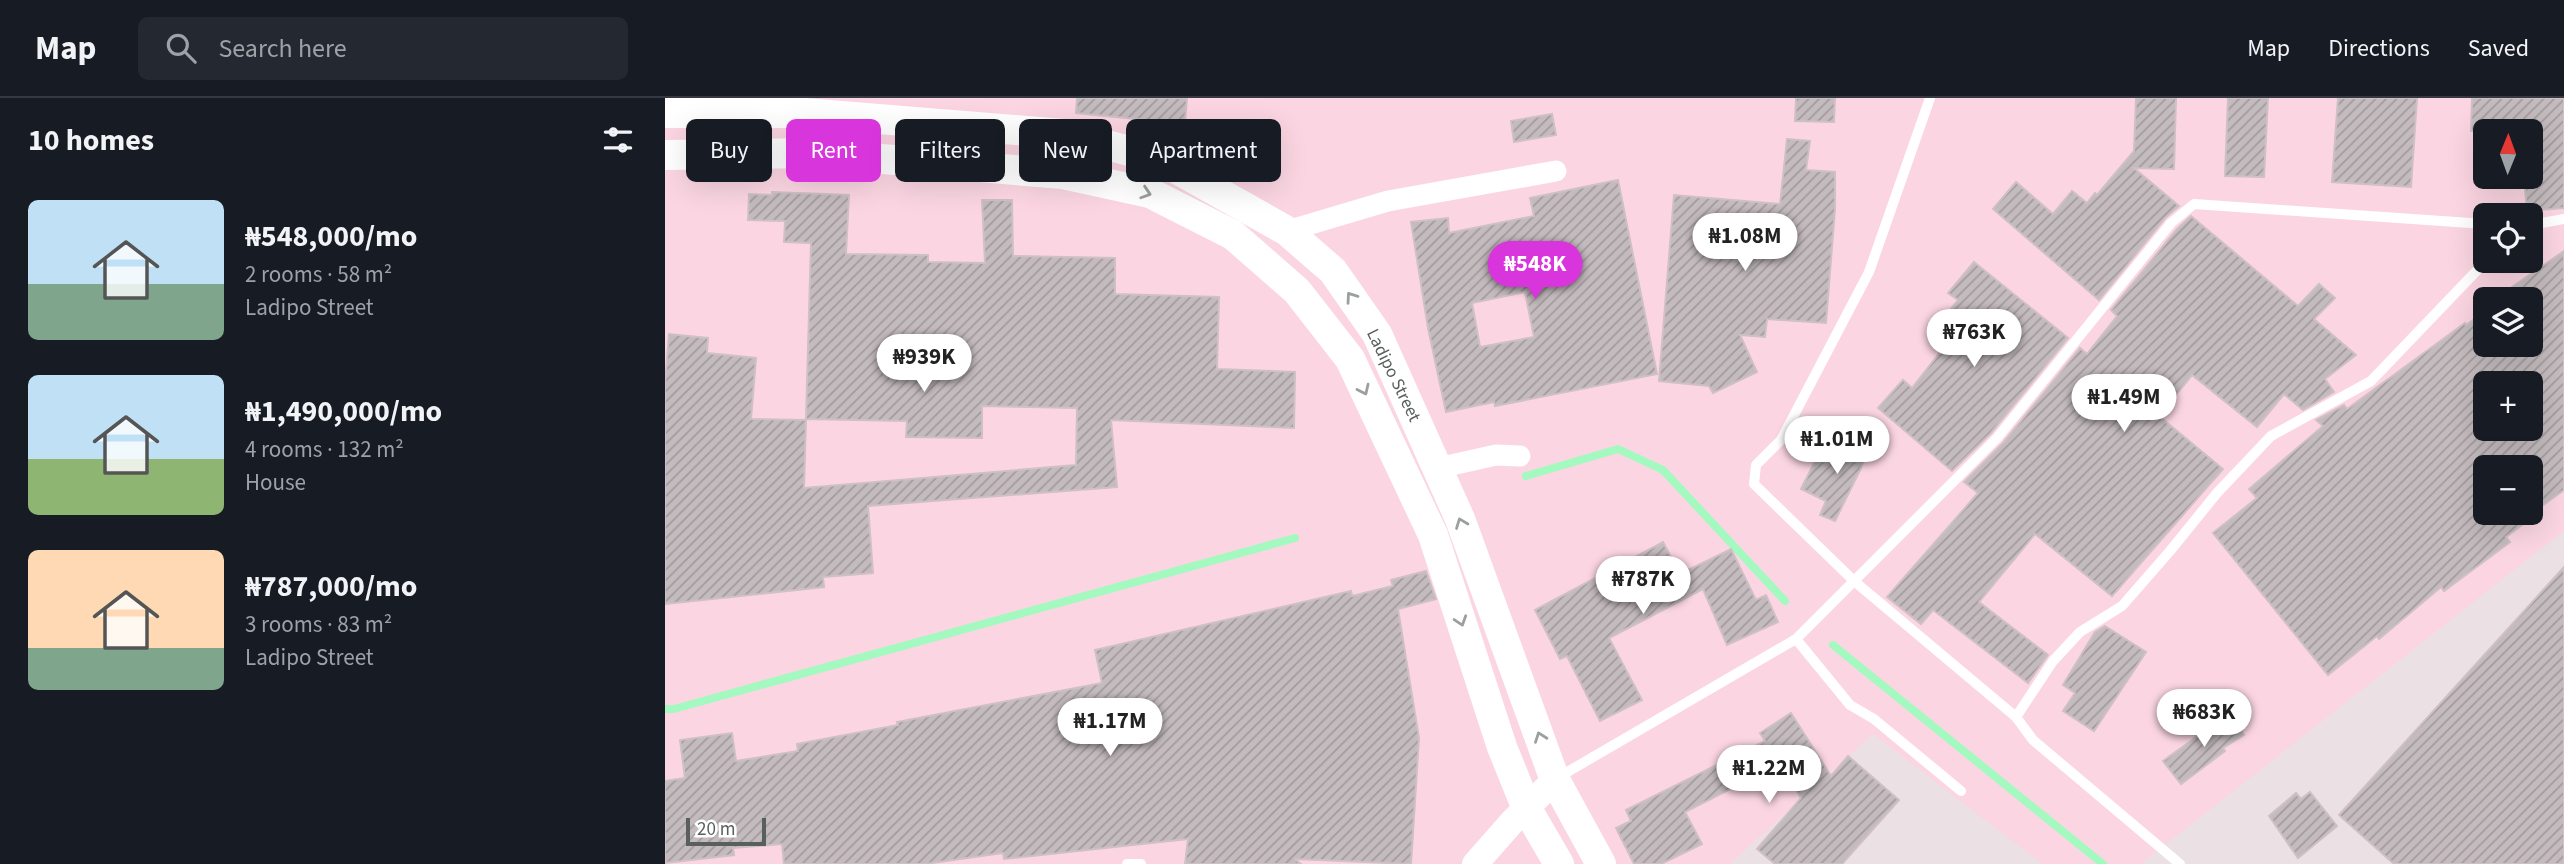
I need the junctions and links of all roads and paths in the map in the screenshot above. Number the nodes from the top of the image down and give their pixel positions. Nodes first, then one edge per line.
1 (1930, 98) edge
2 (665, 113) edge
3 (665, 155) edge
4 (1556, 171) dead end
5 (2564, 219) edge
6 (2473, 223) edge
7 (2543, 223) edge
8 (1287, 231) junction
9 (2474, 273) edge
10 (1520, 456) dead end
11 (1438, 468) junction
12 (1854, 581) junction
13 (1796, 639) junction
14 (2016, 717) junction
15 (1555, 779) junction
16 (1961, 791) dead end
17 (1527, 808) junction
18 (1127, 864) edge
19 (1141, 864) edge
20 (1475, 864) edge
21 (1559, 864) edge
22 (1601, 864) edge
23 (2180, 864) edge

1 - 12 lane
2 - 8 main road, Ladipo Street
3 -> 17 main road, Ladipo Street
4 - 8 street
5 - 7 lane
6 - 12 lane
11 -> 8 main road, Ladipo Street
9 - 14 lane
10 - 11 street
15 -> 11 main road, Ladipo Street
12 - 13 lane
12 - 14 lane
13 - 15 lane
13 - 16 lane
14 - 23 lane
15 - 17 street
15 - 22 main road, Ladipo Street
17 - 20 street
17 - 21 main road, Ladipo Street
18 - 19 lane

